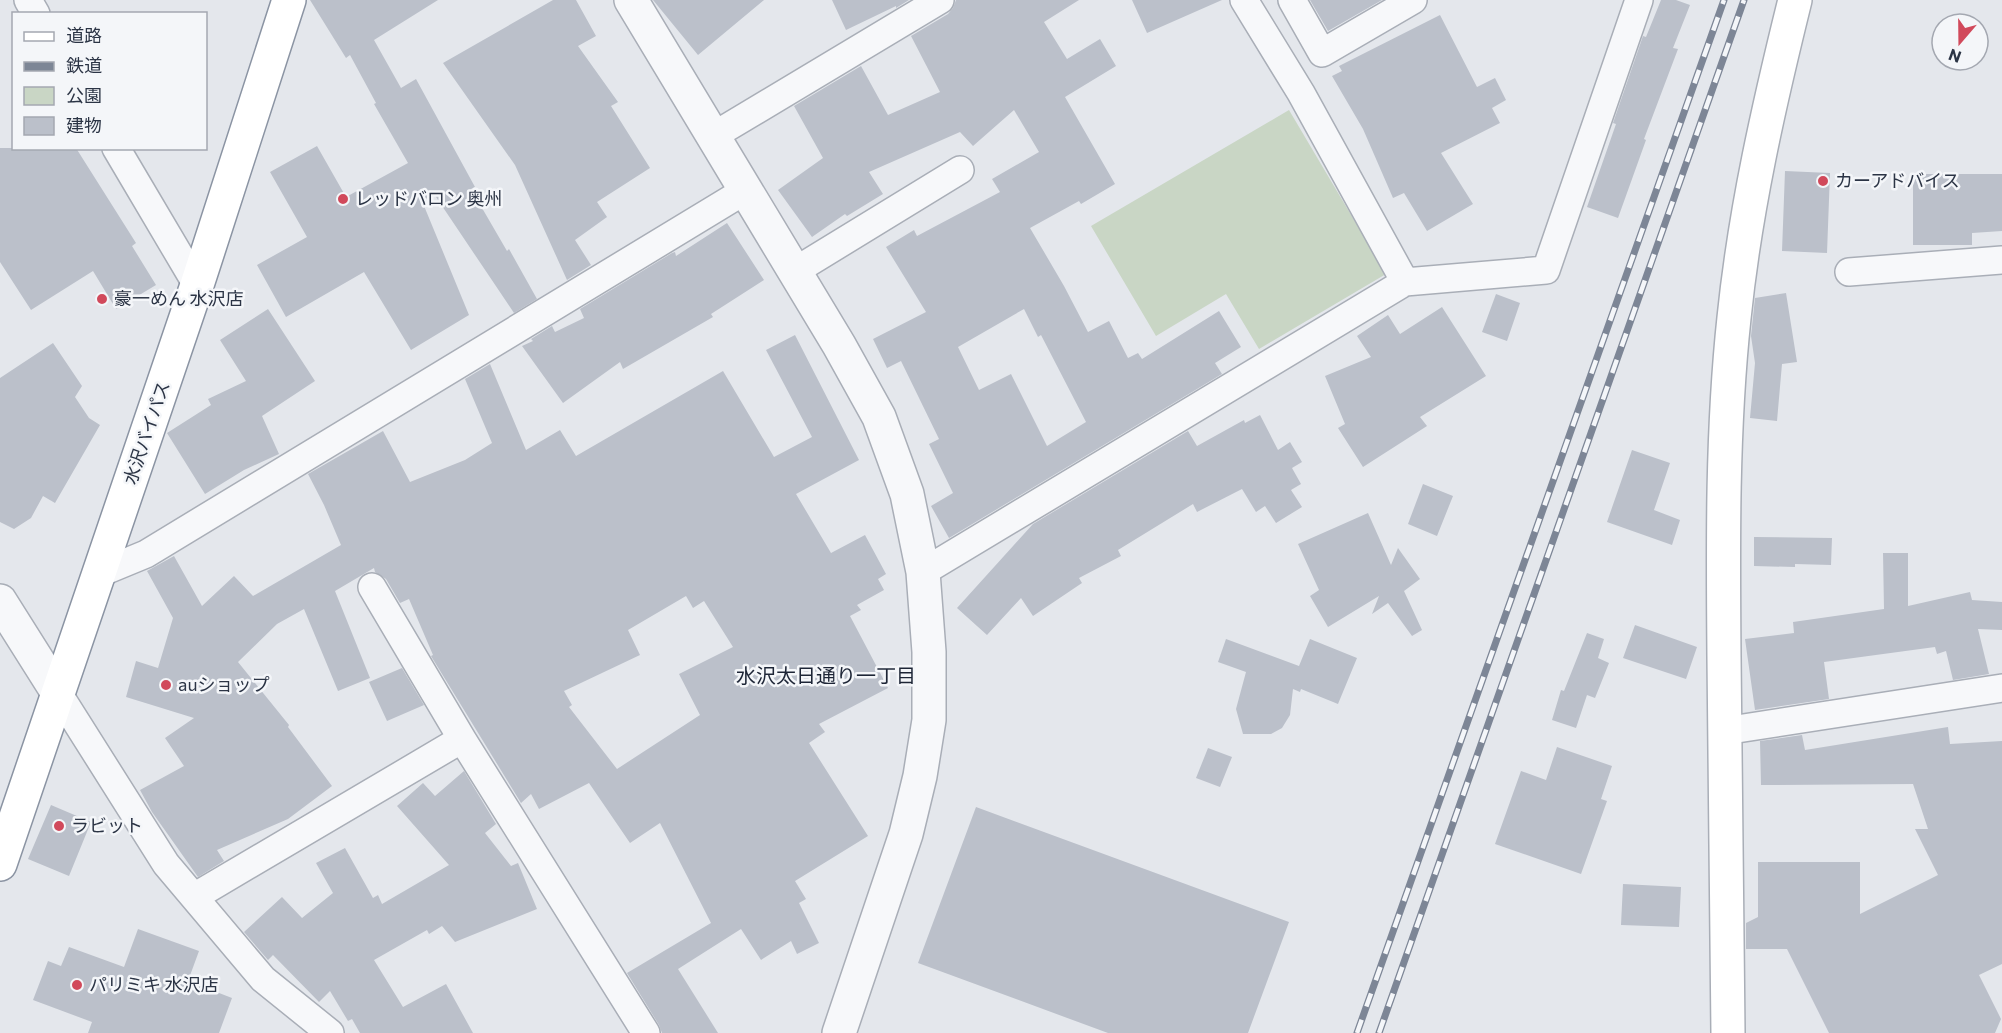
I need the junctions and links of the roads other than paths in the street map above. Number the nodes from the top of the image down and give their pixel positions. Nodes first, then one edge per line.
1 (289, 0) edge
2 (631, 0) edge
3 (940, 0) edge
4 (1244, 0) edge
5 (1292, 0) edge
6 (1413, 0) edge
7 (1639, 0) edge
8 (1795, 0) edge
9 (713, 136) junction
10 (117, 150) edge
11 (960, 170) dead end
12 (746, 190) junction
13 (2002, 260) edge
14 (795, 271) junction
15 (1849, 273) dead end
16 (1405, 282) junction
17 (197, 285) junction
18 (923, 572) junction
19 (100, 573) junction
20 (372, 587) dead end
21 (0, 600) edge
22 (2002, 688) edge
23 (58, 693) junction
24 (1724, 731) junction
25 (462, 739) junction
26 (0, 864) edge
27 (194, 897) junction
28 (330, 1033) edge
29 (646, 1033) edge
30 (839, 1033) edge
31 (1728, 1033) edge

1 - 17 main road, 水沢バイパス
2 - 9 street
3 - 9 street
4 - 16 street
5 - 6 street
7 - 16 street
8 - 24 main road
9 - 12 street
10 - 17 street
11 - 14 street
12 - 14 street
12 - 19 street
13 - 15 street
14 - 18 street
16 - 18 street
17 - 19 main road, 水沢バイパス
18 - 30 street
19 - 23 main road, 水沢バイパス
20 - 25 street
21 - 23 street
22 - 24 street
23 - 26 main road, 水沢バイパス
23 - 27 street
24 - 31 main road
25 - 27 street
25 - 29 street
27 - 28 street

